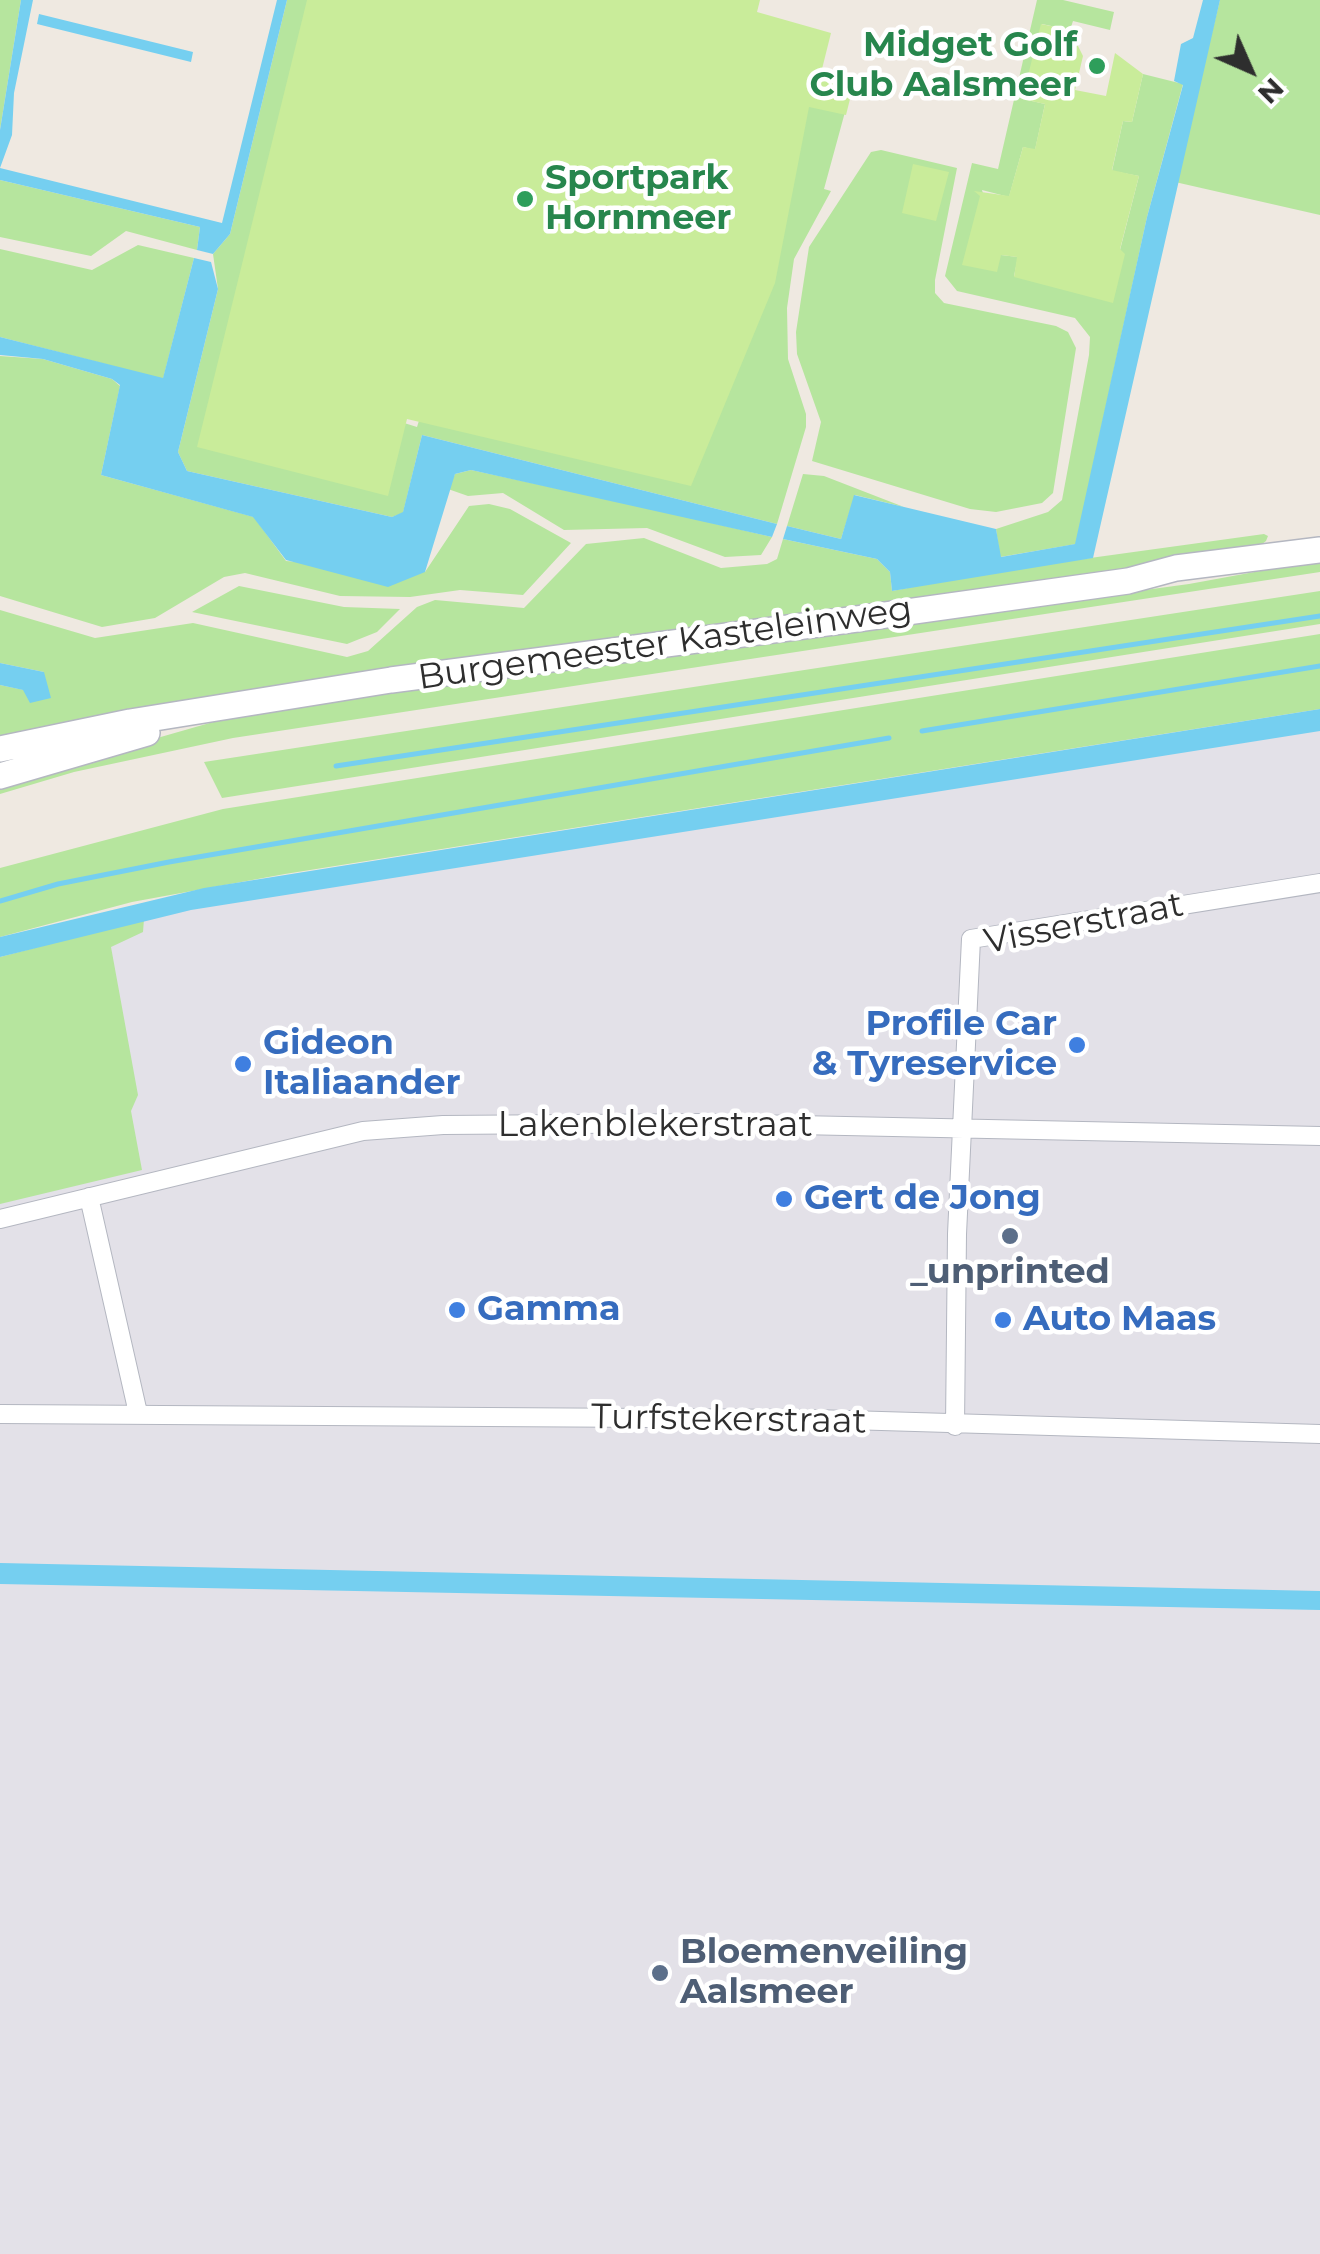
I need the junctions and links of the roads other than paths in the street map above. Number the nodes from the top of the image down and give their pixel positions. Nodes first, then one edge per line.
1 (1320, 550) edge
2 (204, 711) junction
3 (0, 750) edge
4 (0, 776) edge
5 (1320, 884) edge
6 (962, 1130) junction
7 (1320, 1136) edge
8 (89, 1197) junction
9 (0, 1219) edge
10 (138, 1413) junction
11 (0, 1414) edge
12 (956, 1426) junction
13 (1320, 1434) edge

1 - 2 main road, Burgemeester Kasteleinweg
2 - 3 main road, Burgemeester Kasteleinweg
2 - 4 main road, Burgemeester Kasteleinweg
5 - 6 street, Visserstraat
6 - 7 street, Lakenblekerstraat
6 - 8 street, Lakenblekerstraat
6 - 12 street
8 - 9 street, Lakenblekerstraat
8 - 10 street
10 - 11 street, Turfstekerstraat
10 - 12 street, Turfstekerstraat
12 - 13 street, Turfstekerstraat

